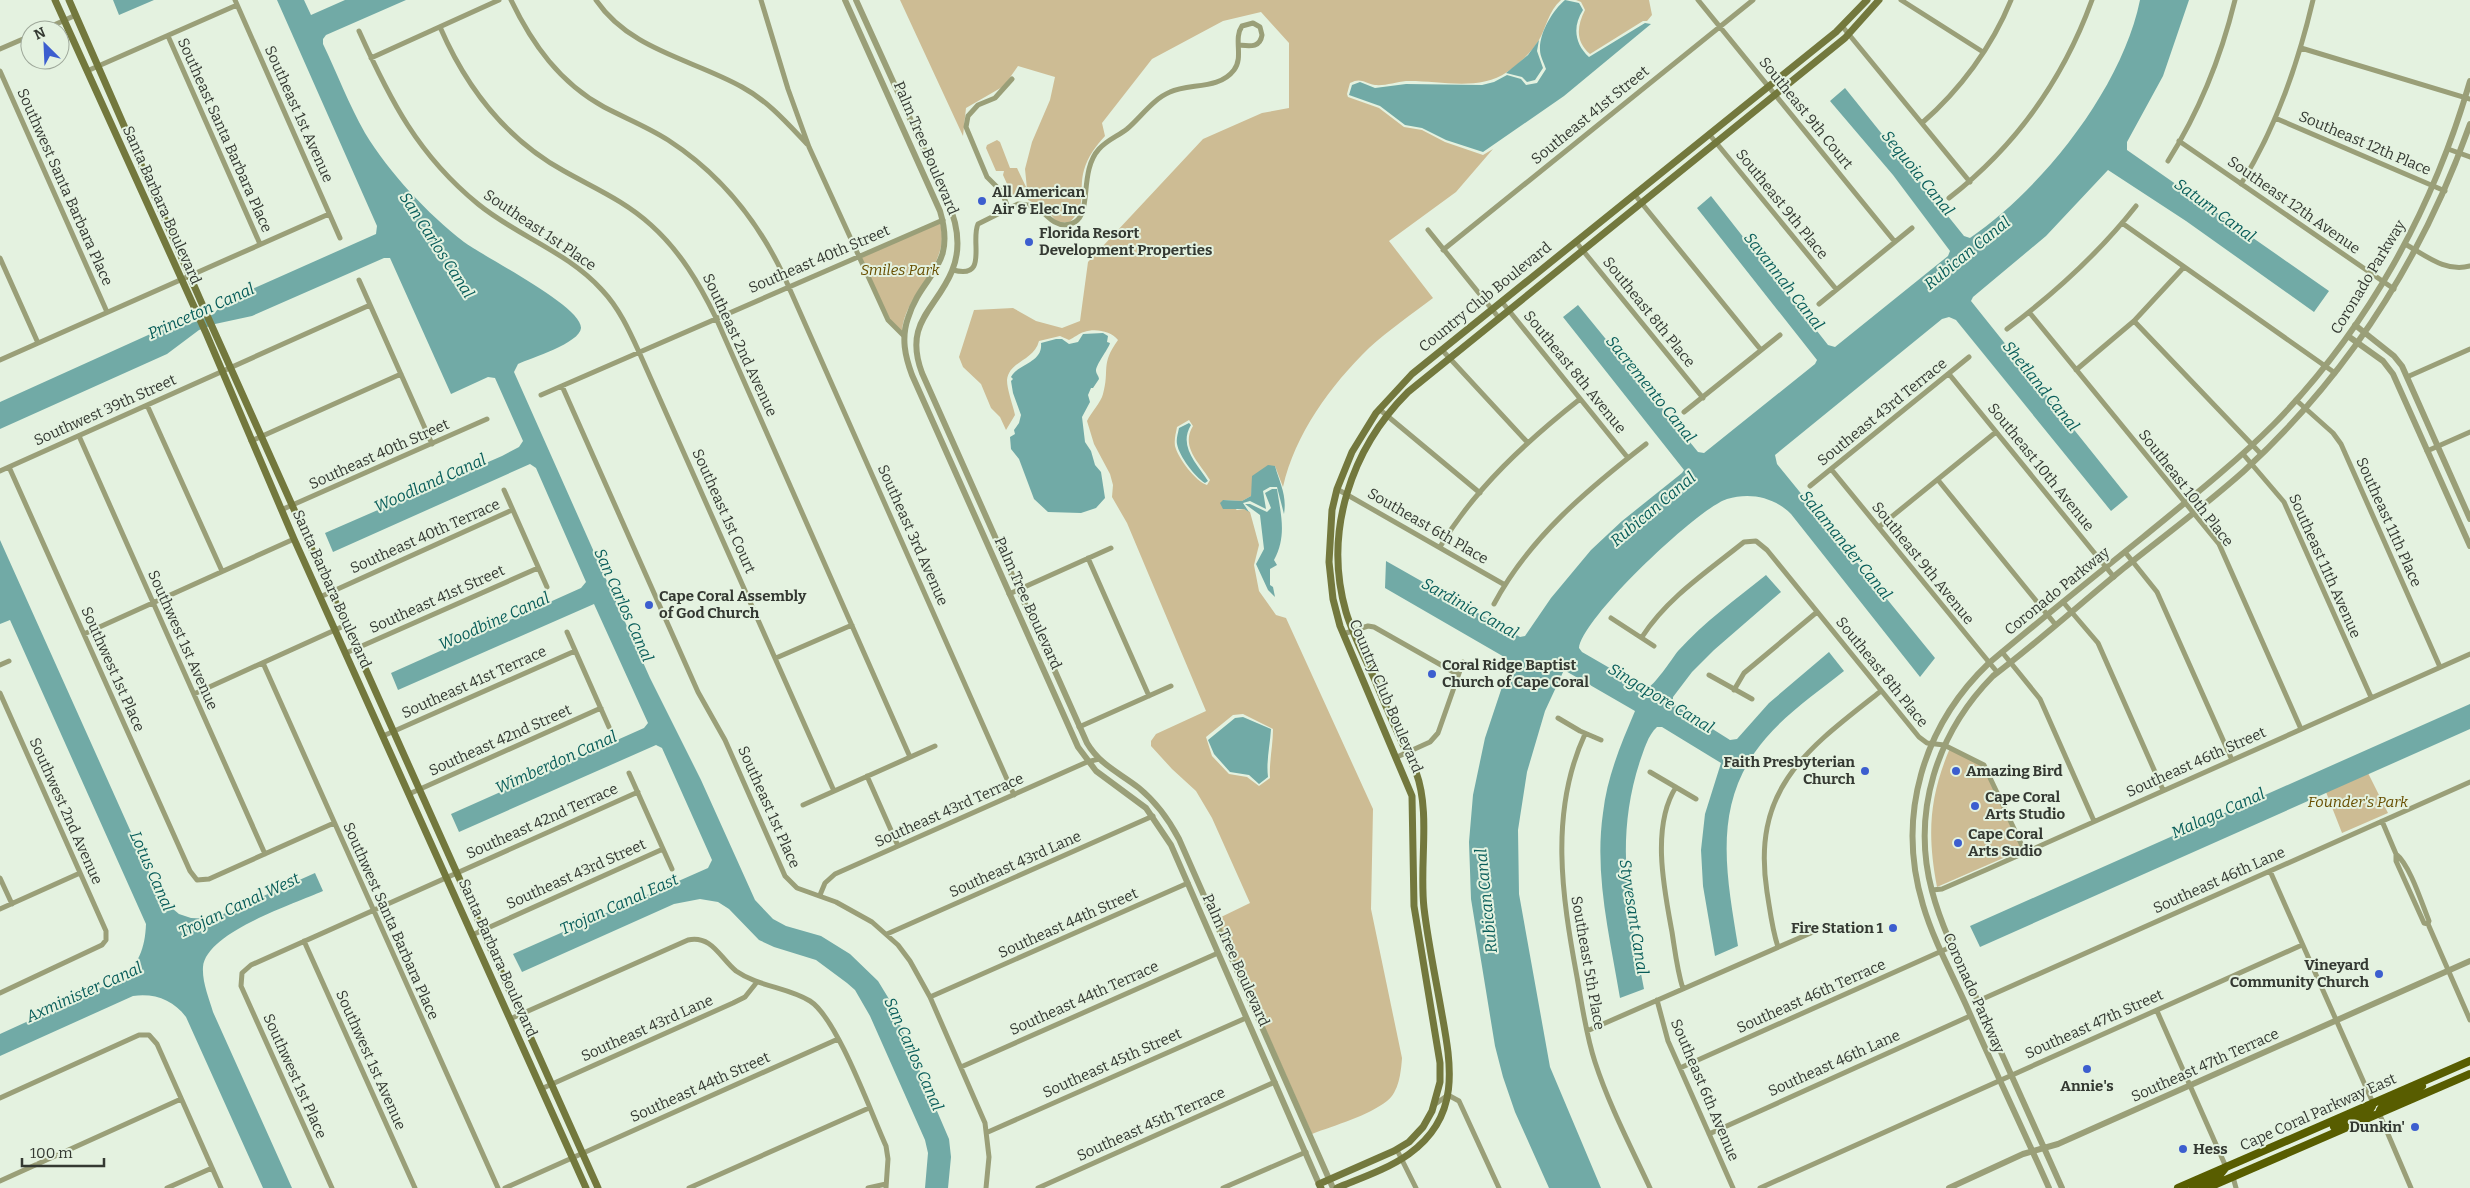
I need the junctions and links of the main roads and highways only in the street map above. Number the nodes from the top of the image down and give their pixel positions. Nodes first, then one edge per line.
1 (55, 0) edge
2 (69, 0) edge
3 (1867, 0) edge
4 (1879, 0) edge
5 (142, 164) junction
6 (130, 169) junction
7 (1425, 914) junction
8 (1415, 915) junction
9 (1434, 970) junction
10 (1424, 972) junction
11 (2470, 1061) edge
12 (2470, 1074) edge
13 (2428, 1079) junction
14 (2373, 1103) junction
15 (2380, 1113) junction
16 (2324, 1137) junction
17 (2282, 1142) junction
18 (2226, 1167) junction
19 (2233, 1177) junction
20 (1320, 1186) edge
21 (586, 1188) edge
22 (598, 1188) edge
23 (1337, 1188) edge
24 (2178, 1188) edge
25 (2193, 1188) edge
26 (2207, 1188) edge

1 - 6 main road, Santa Barbara Boulevard
2 - 5 main road, Santa Barbara Boulevard
3 - 8 main road, Country Club Boulevard
4 - 7 main road, Country Club Boulevard
5 - 6 main road
5 - 22 main road, Santa Barbara Boulevard
6 - 21 main road, Santa Barbara Boulevard
7 - 8 main road
7 - 9 main road, Country Club Boulevard
8 - 10 main road, Country Club Boulevard
9 - 10 main road
9 - 23 main road, Country Club Boulevard
10 - 20 main road, Country Club Boulevard
11 - 13 main road, Cape Coral Parkway East
12 - 15 main road, Cape Coral Parkway East
13 - 14 main road, Cape Coral Parkway East
13 - 15 main road
14 - 16 main road
14 - 17 main road, Cape Coral Parkway East
15 - 16 main road, Cape Coral Parkway East
16 - 19 main road, Cape Coral Parkway East
17 - 18 main road, Cape Coral Parkway East
17 - 19 main road
18 - 24 main road, Cape Coral Parkway East
18 - 25 main road
19 - 26 main road, Cape Coral Parkway East

